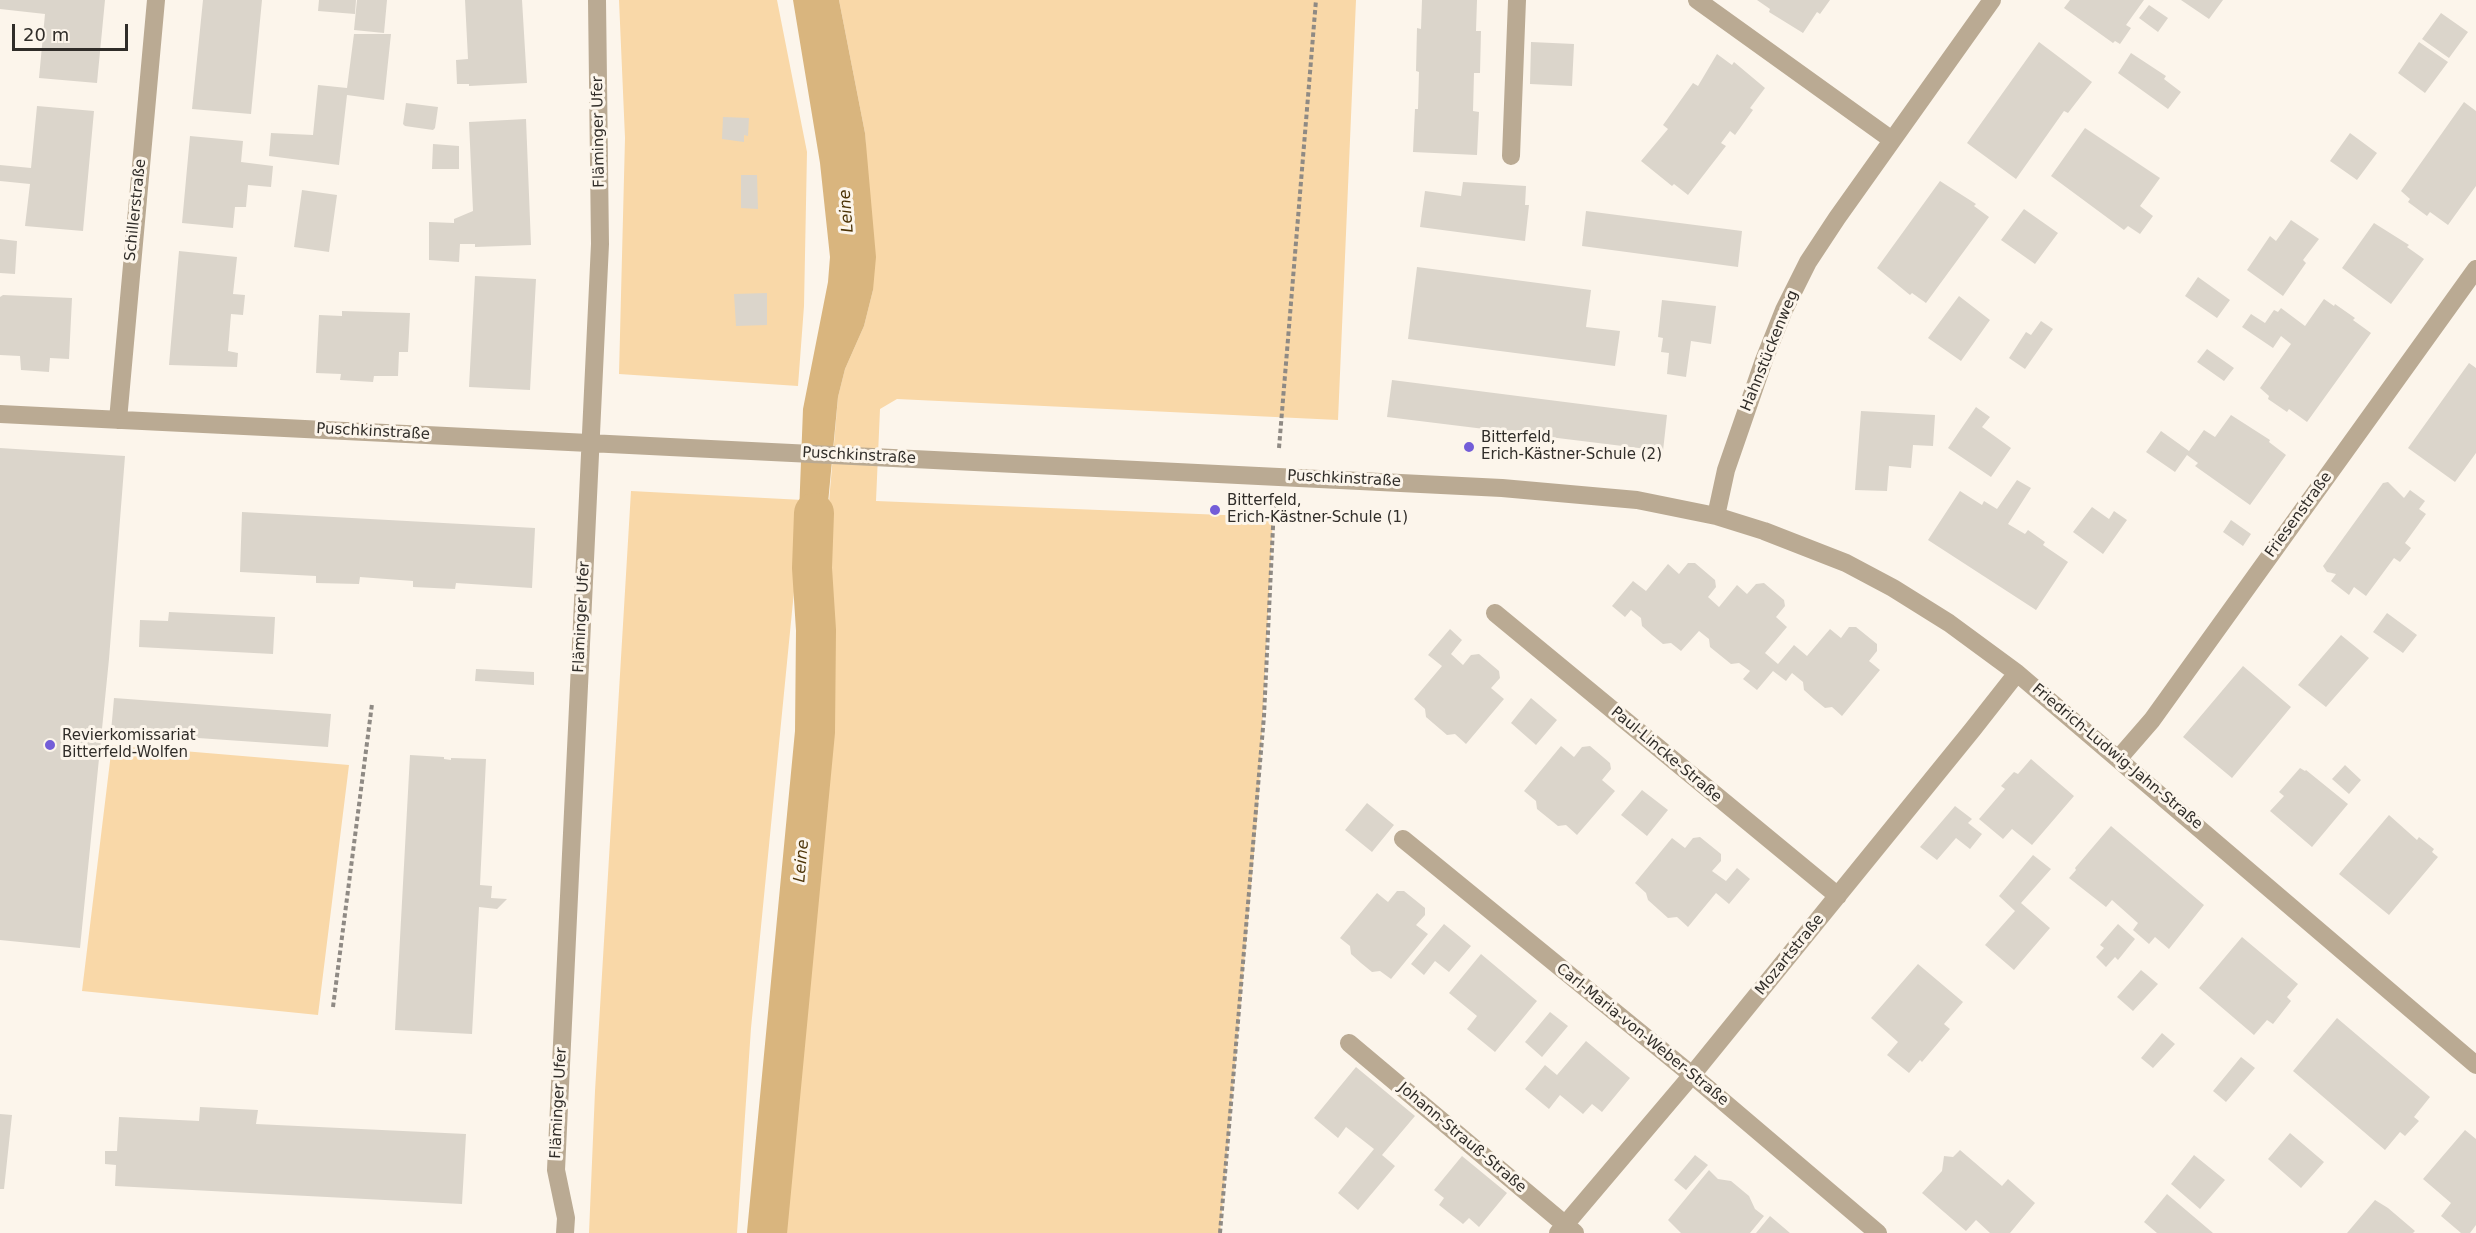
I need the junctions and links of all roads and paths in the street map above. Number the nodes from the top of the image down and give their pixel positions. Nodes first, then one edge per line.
1 (156, 0) edge
2 (597, 0) edge
3 (1316, 0) edge
4 (1517, 0) edge
5 (1697, 0) edge
6 (1992, 0) edge
7 (1892, 140) junction
8 (1511, 156) dead end
9 (2476, 269) edge
10 (0, 414) edge
11 (118, 420) junction
12 (590, 442) junction
13 (1277, 476) junction
14 (1716, 516) junction
15 (1495, 613) dead end
16 (2017, 673) junction
17 (372, 704) dead end
18 (2119, 759) junction
19 (1403, 839) dead end
20 (1838, 896) junction
21 (333, 1007) dead end
22 (1349, 1043) dead end
23 (2476, 1065) edge
24 (1692, 1075) junction
25 (1566, 1230) edge
26 (565, 1233) edge
27 (1220, 1233) edge
28 (1878, 1233) edge

1 - 11 street, Schillerstraße
2 - 12 street, Fläminger Ufer
3 - 13 path
4 - 8 street
5 - 7 street
6 - 7 street, Hahnstückenweg
7 - 14 street, Hahnstückenweg
9 - 18 street, Friesenstraße
10 - 11 street, Puschkinstraße
11 - 12 street, Puschkinstraße
12 - 13 street, Puschkinstraße
12 - 26 street, Fläminger Ufer
13 - 14 street, Puschkinstraße
13 - 27 path
14 - 16 street, Friedrich-Ludwig-Jahn-Straße
15 - 20 street, Paul-Lincke-Straße
16 - 18 street, Friedrich-Ludwig-Jahn-Straße
16 - 20 street, Mozartstraße
17 - 21 path
18 - 23 street, Friedrich-Ludwig-Jahn-Straße
19 - 24 street, Carl-Maria-von-Weber-Straße
20 - 24 street, Mozartstraße
22 - 25 street, Johann-Strauß-Straße
24 - 25 street, Mozartstraße
24 - 28 street, Carl-Maria-von-Weber-Straße

